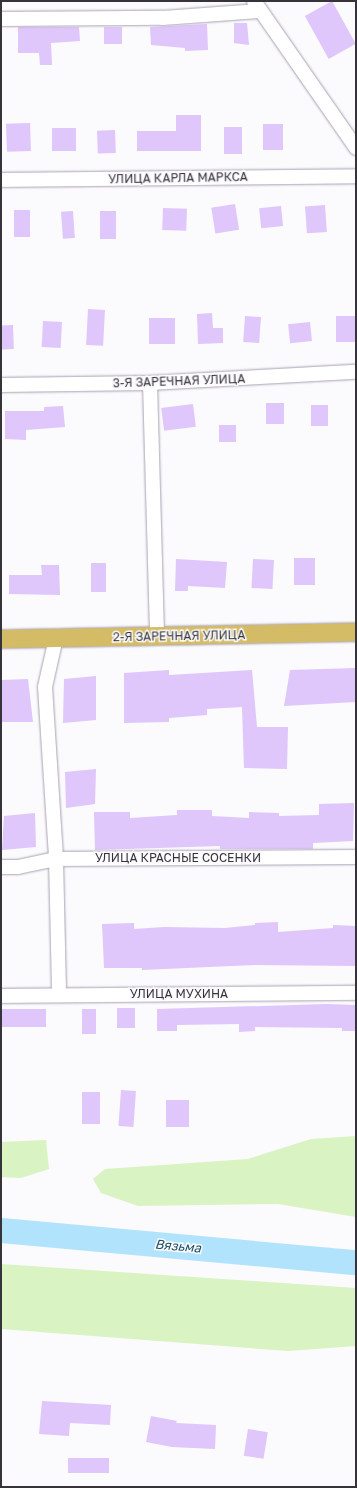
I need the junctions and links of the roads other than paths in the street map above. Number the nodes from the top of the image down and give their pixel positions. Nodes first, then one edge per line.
1 (257, 6) edge
2 (1, 19) edge
3 (356, 148) edge
4 (356, 176) edge
5 (1, 180) edge
6 (356, 372) edge
7 (150, 383) junction
8 (1, 385) edge
9 (356, 632) edge
10 (157, 637) junction
11 (56, 638) junction
12 (1, 639) edge
13 (356, 857) edge
14 (56, 859) junction
15 (1, 867) edge
16 (356, 993) edge
17 (59, 994) junction
18 (1, 996) edge

1 - 2 street
1 - 3 street
4 - 5 street, УЛИЦА КАРЛА МАРКСА
6 - 7 street, 3-Я ЗАРЕЧНАЯ УЛИЦА
7 - 8 street, 3-Я ЗАРЕЧНАЯ УЛИЦА
7 - 10 street
9 - 10 main road, 2-Я ЗАРЕЧНАЯ УЛИЦА
10 - 11 main road, 2-Я ЗАРЕЧНАЯ УЛИЦА
11 - 12 main road, 2-Я ЗАРЕЧНАЯ УЛИЦА
11 - 14 street
13 - 14 street, УЛИЦА КРАСНЫЕ СОСЕНКИ
14 - 15 street, УЛИЦА КРАСНЫЕ СОСЕНКИ
14 - 17 street
16 - 17 street, УЛИЦА МУХИНА
17 - 18 street, УЛИЦА МУХИНА

